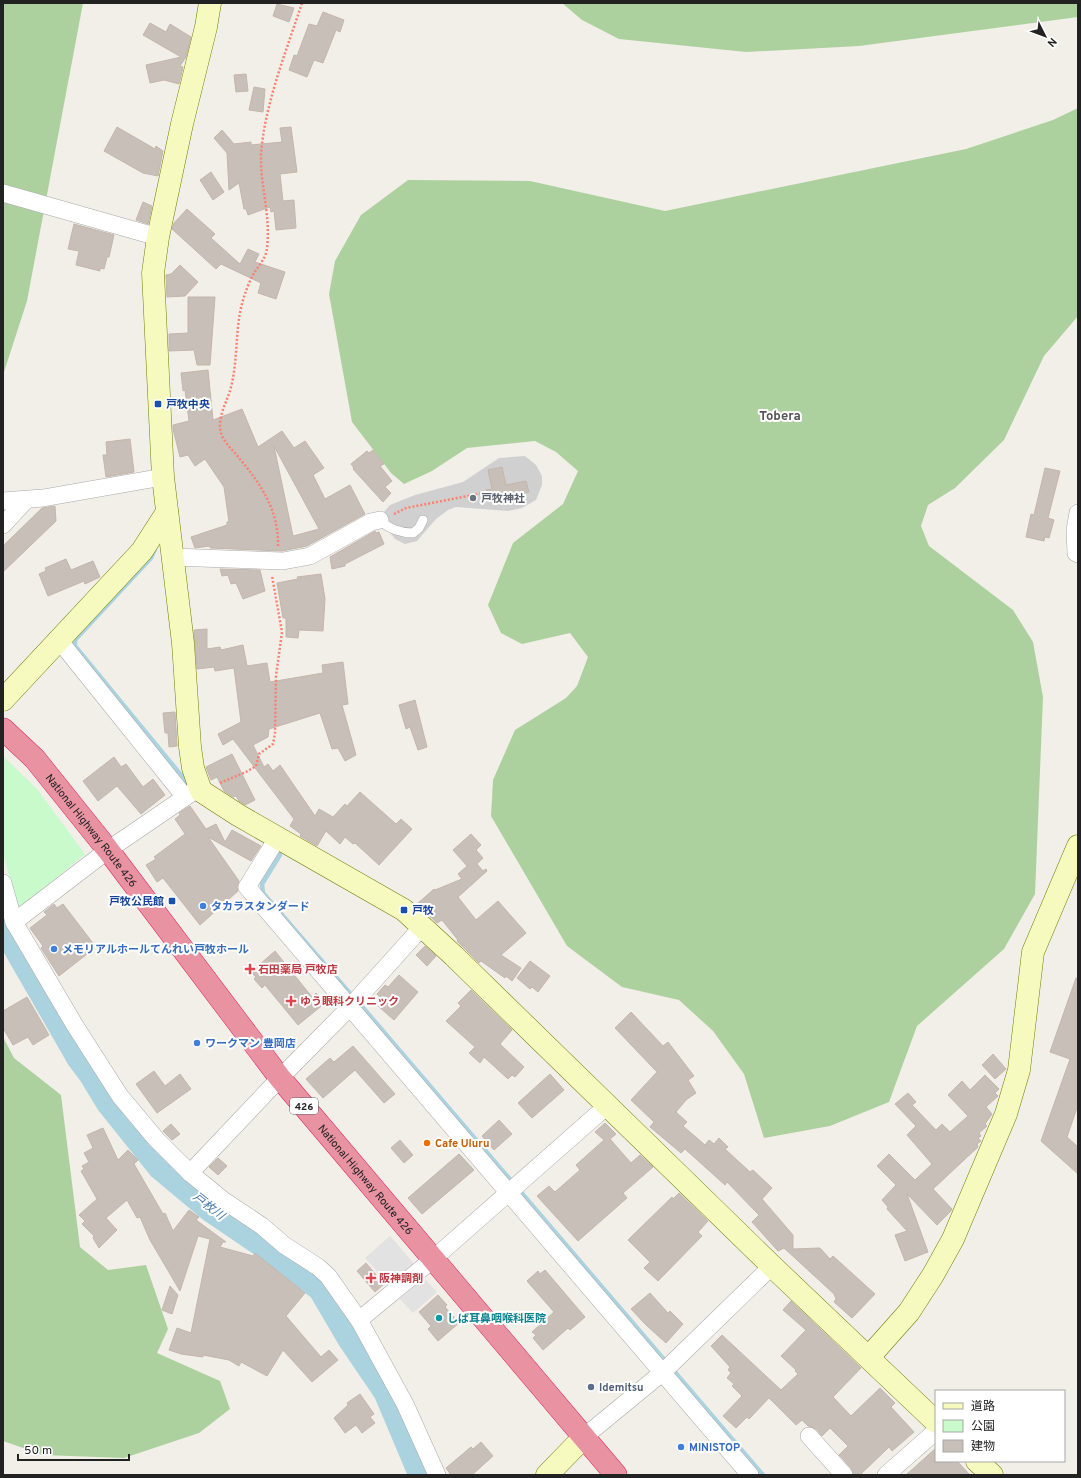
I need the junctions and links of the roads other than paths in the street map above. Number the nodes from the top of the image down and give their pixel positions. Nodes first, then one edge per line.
1 (210, 3) edge
2 (3, 193) edge
3 (158, 237) junction
4 (163, 477) junction
5 (26, 500) junction
6 (3, 501) edge
7 (167, 512) junction
8 (1078, 513) edge
9 (380, 520) joint
10 (423, 520) dead end
11 (3, 525) edge
12 (1078, 554) edge
13 (172, 557) junction
14 (58, 639) junction
15 (3, 700) edge
16 (3, 729) edge
17 (195, 792) junction
18 (278, 837) junction
19 (1078, 846) edge
20 (108, 850) junction
21 (3, 883) edge
22 (14, 922) junction
23 (422, 927) junction
24 (350, 1007) junction
25 (280, 1078) junction
26 (608, 1105) junction
27 (190, 1173) junction
28 (508, 1192) junction
29 (432, 1260) junction
30 (772, 1266) junction
31 (359, 1320) junction
32 (869, 1357) junction
33 (663, 1372) junction
34 (935, 1421) edge
35 (935, 1432) edge
36 (809, 1436) dead end
37 (584, 1437) junction
38 (978, 1462) edge
39 (437, 1475) edge
40 (547, 1475) edge
41 (616, 1475) edge
42 (750, 1475) edge
43 (844, 1475) edge
44 (886, 1475) edge
45 (992, 1475) edge

1 - 3 street
2 - 3 street
3 - 4 street
4 - 5 street
4 - 7 street
5 - 6 street
5 - 11 street
7 - 13 street
7 - 14 street
8 - 12 street
9 - 10 lane
9 - 13 street
13 - 17 street
14 - 15 street
14 - 17 street
16 - 20 highway, National Highway Route 426 / 426
17 - 18 street
17 - 20 street
18 - 23 street
18 - 24 street
19 - 32 street
20 - 22 street
20 - 25 highway, National Highway Route 426 / 426
21 - 22 street
22 - 27 street
23 - 24 street
23 - 26 street
24 - 25 street
24 - 28 street
25 - 27 street
25 - 29 highway, National Highway Route 426 / 426
26 - 28 street
26 - 30 street
27 - 31 street
28 - 29 street
28 - 33 street
29 - 31 street
29 - 37 highway, National Highway Route 426 / 426
30 - 32 street
30 - 33 street
31 - 39 street
32 - 34 street
33 - 37 street
33 - 42 street
35 - 44 street
36 - 43 street
37 - 40 street
37 - 41 highway, National Highway Route 426 / 426
38 - 45 street

